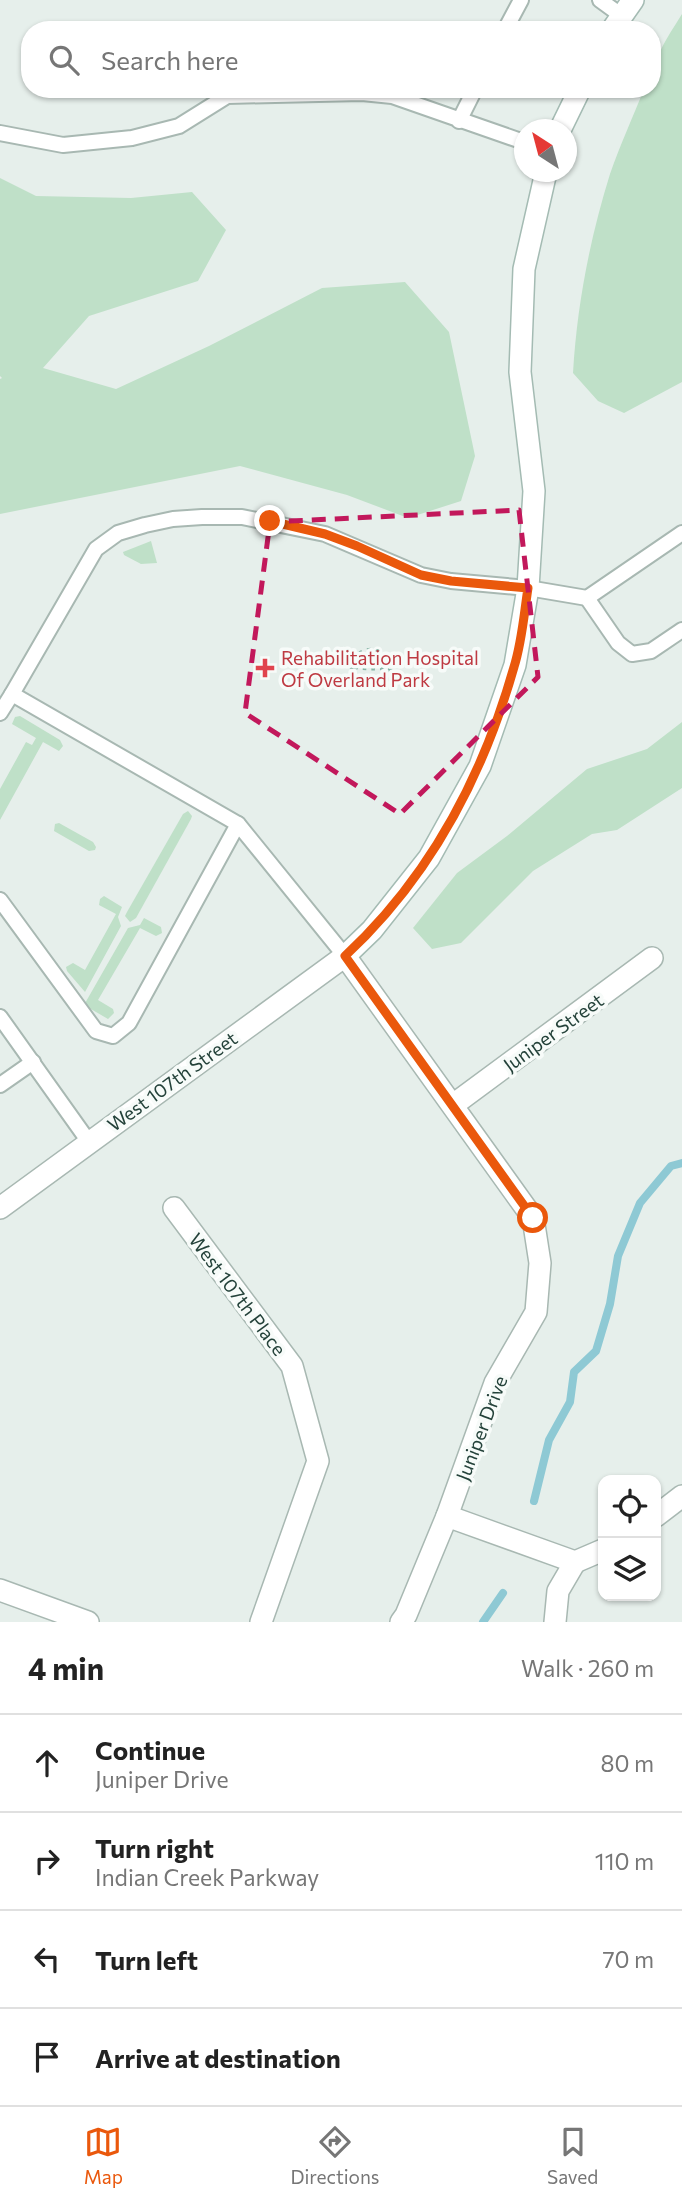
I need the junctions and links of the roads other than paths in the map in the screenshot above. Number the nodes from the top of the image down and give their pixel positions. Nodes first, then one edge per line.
1 (521, 0) edge
2 (600, 0) edge
3 (622, 15) edge
4 (510, 21) edge
5 (224, 98) edge
6 (397, 98) edge
7 (470, 98) edge
8 (576, 98) edge
9 (566, 119) edge
10 (459, 121) junction
11 (0, 133) edge
12 (514, 139) edge
13 (543, 182) edge
14 (682, 533) edge
15 (528, 588) junction
16 (587, 598) junction
17 (682, 630) edge
18 (12, 694) junction
19 (0, 713) edge
20 (238, 824) junction
21 (0, 900) edge
22 (345, 956) junction
23 (652, 958) dead end
24 (0, 1017) edge
25 (33, 1062) junction
26 (0, 1085) edge
27 (453, 1105) junction
28 (89, 1142) junction
29 (0, 1208) edge
30 (174, 1208) dead end
31 (682, 1496) edge
32 (661, 1512) edge
33 (447, 1516) junction
34 (598, 1552) edge
35 (575, 1562) junction
36 (0, 1590) edge
37 (88, 1622) edge
38 (261, 1622) edge
39 (401, 1622) edge
40 (555, 1622) edge

1 - 4 lane
2 - 3 lane
5 - 11 lane
6 - 10 lane
7 - 10 lane
8 - 9 street
10 - 12 lane
13 - 15 street, West 107th Street
14 - 16 lane
15 - 16 lane
15 - 18 lane
15 - 22 street, West 107th Street
16 - 17 lane
18 - 19 lane
18 - 20 lane
20 - 21 lane
20 - 22 lane
22 - 27 street, Juniper Drive
22 - 28 street, West 107th Street
23 - 27 street, Juniper Street
24 - 25 lane
25 - 26 lane
25 - 28 lane
27 - 33 street, Juniper Drive
28 - 29 street, West 107th Street
30 - 38 street, West 107th Place
31 - 32 street
33 - 35 street
33 - 39 street, Juniper Drive
34 - 35 street
35 - 40 street
36 - 37 street

